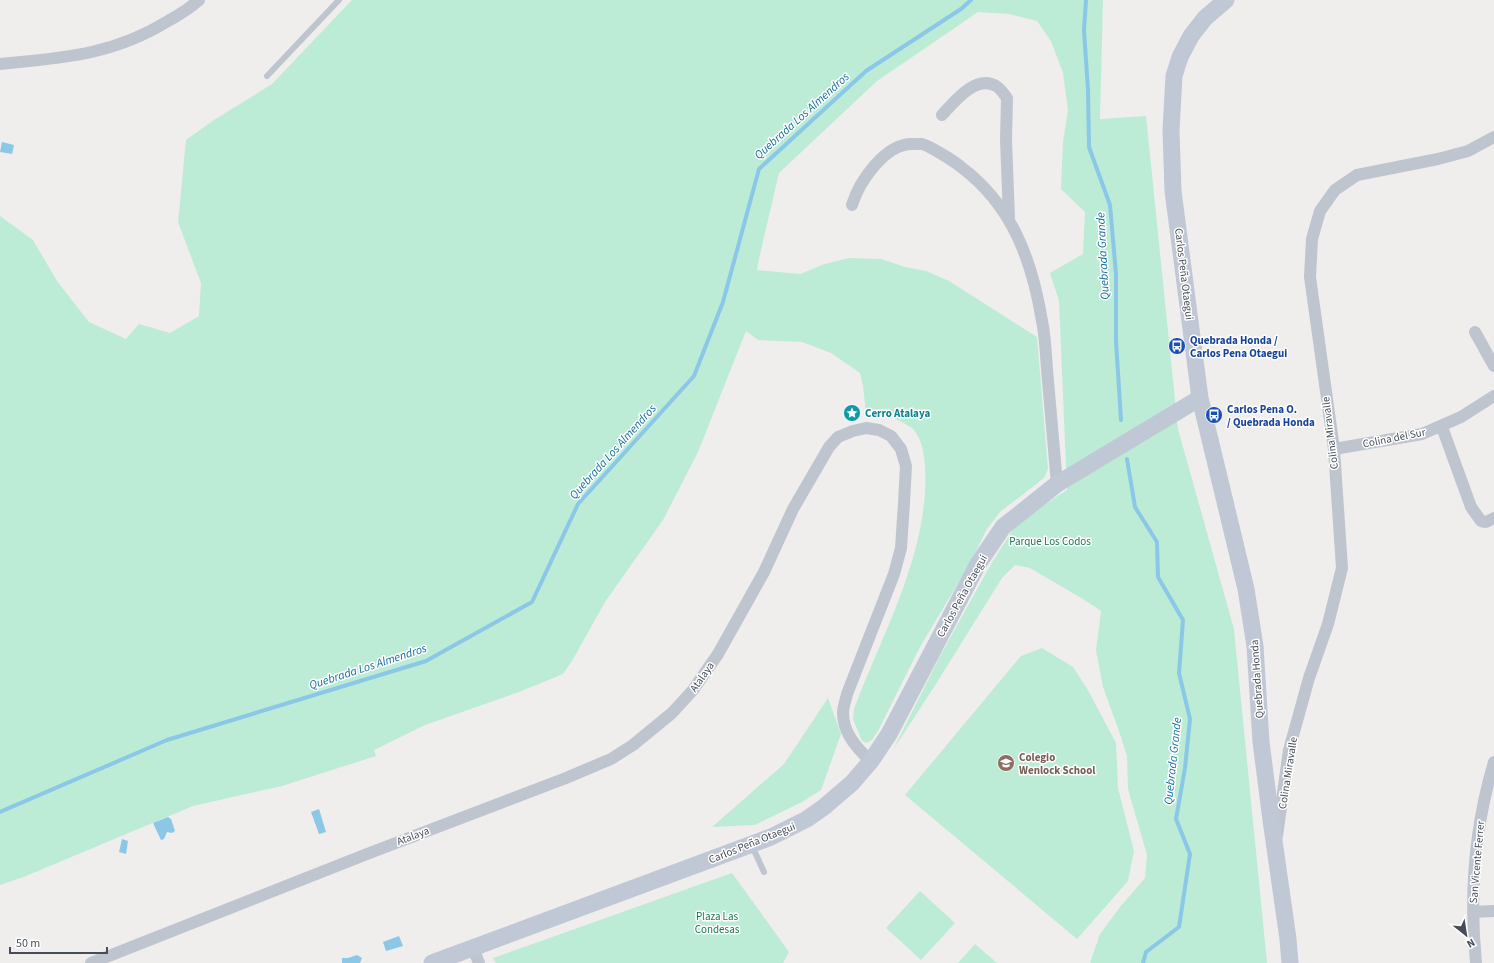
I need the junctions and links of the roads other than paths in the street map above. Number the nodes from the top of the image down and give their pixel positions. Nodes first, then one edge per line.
1 (199, 0) edge
2 (339, 0) edge
3 (1226, 0) edge
4 (0, 64) edge
5 (267, 76) dead end
6 (942, 115) dead end
7 (1494, 137) edge
8 (852, 205) dead end
9 (1009, 218) junction
10 (1475, 332) dead end
11 (1494, 366) edge
12 (1494, 396) edge
13 (1200, 398) junction
14 (1442, 427) junction
15 (1334, 449) junction
16 (1057, 484) junction
17 (1494, 518) edge
18 (871, 761) junction
19 (1494, 762) edge
20 (752, 844) junction
21 (1275, 845) junction
22 (764, 872) dead end
23 (1472, 912) junction
24 (1494, 912) edge
25 (476, 955) edge
26 (91, 963) edge
27 (432, 963) edge
28 (1290, 963) edge
29 (1476, 963) edge

1 - 4 street
2 - 5 lane
3 - 13 street, Carlos Peña Otaegui
6 - 9 street
7 - 15 street, Colina Miravalle
8 - 9 street
9 - 16 street
10 - 11 street
12 - 14 street, Colina del Sur
13 - 16 street, Carlos Peña Otaegui
13 - 21 street, Quebrada Honda
14 - 15 street, Colina del Sur
14 - 17 street
15 - 21 street, Colina Miravalle
16 - 18 street, Carlos Peña Otaegui
18 - 20 street, Carlos Peña Otaegui
18 - 26 street, Atalaya
19 - 23 street, San Vicente Ferrer
20 - 22 lane
20 - 25 street, Carlos Peña Otaegui
21 - 28 street, Quebrada Honda
23 - 24 street
23 - 29 street, San Vicente Ferrer
25 - 27 street, Carlos Peña Otaegui

